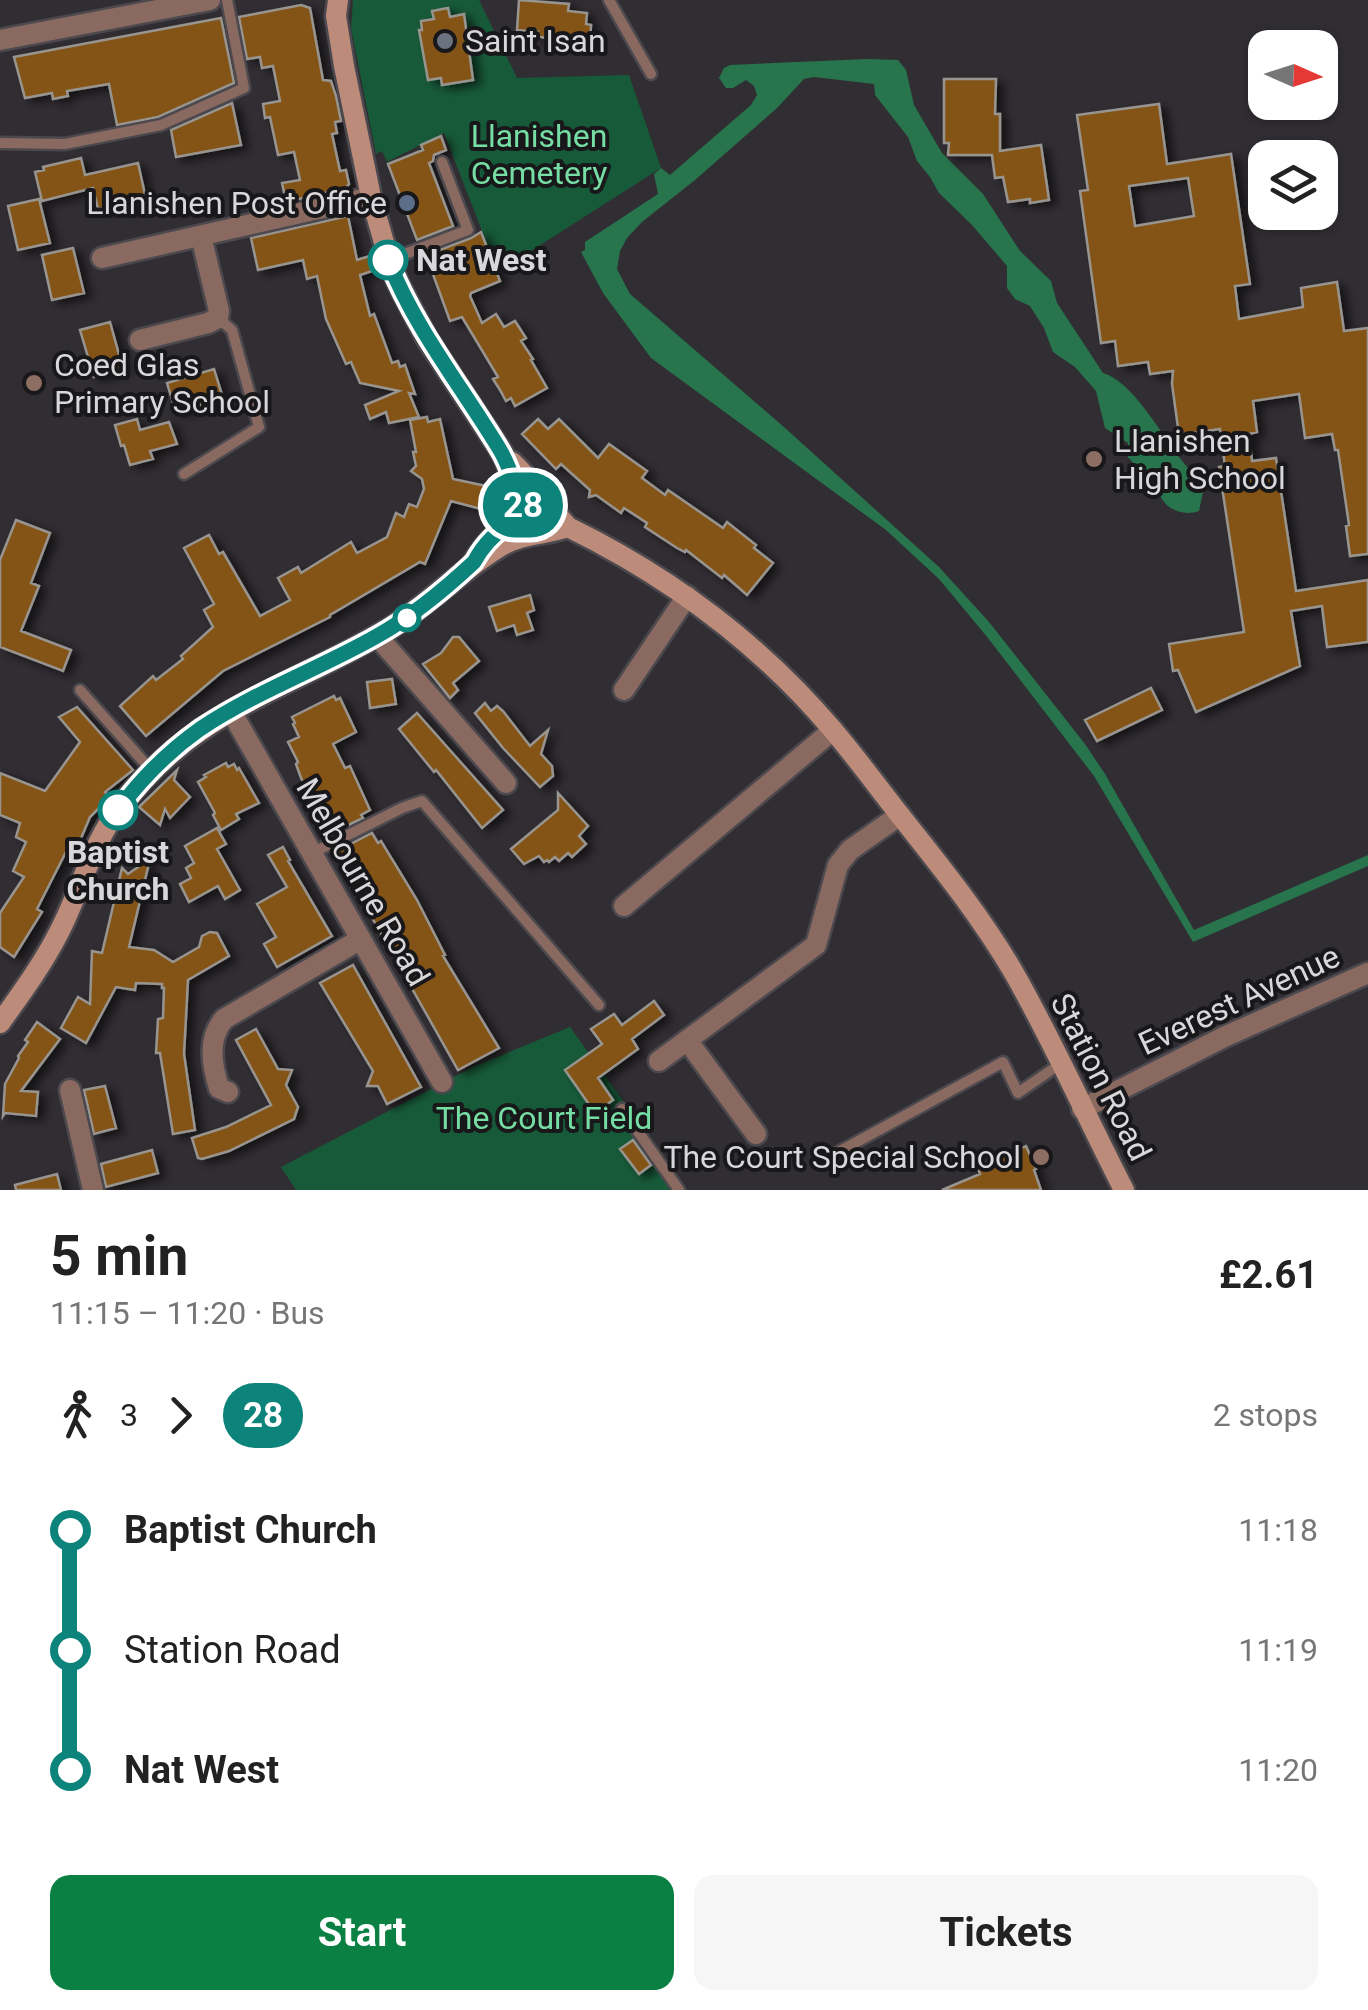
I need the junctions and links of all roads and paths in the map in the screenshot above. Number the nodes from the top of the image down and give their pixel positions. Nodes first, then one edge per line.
1 (210, 0) edge
2 (227, 0) edge
3 (338, 0) edge
4 (609, 0) edge
5 (0, 40) edge
6 (651, 74) dead end
7 (0, 143) edge
8 (442, 162) dead end
9 (371, 197) junction
10 (201, 236) junction
11 (102, 258) dead end
12 (388, 260) junction
13 (218, 318) junction
14 (140, 340) dead end
15 (184, 474) dead end
16 (538, 520) junction
17 (687, 596) junction
18 (378, 636) junction
19 (80, 690) dead end
20 (624, 690) dead end
21 (231, 710) junction
22 (833, 730) junction
23 (152, 771) junction
24 (506, 783) dead end
25 (900, 815) junction
26 (312, 853) junction
27 (624, 906) dead end
28 (361, 939) junction
29 (1368, 973) edge
30 (599, 1005) dead end
31 (0, 1023) edge
32 (687, 1040) junction
33 (658, 1061) dead end
34 (1060, 1064) junction
35 (442, 1082) dead end
36 (70, 1090) dead end
37 (228, 1092) dead end
38 (622, 1109) dead end
39 (1082, 1109) junction
40 (756, 1134) dead end
41 (833, 1155) dead end
42 (93, 1190) edge
43 (678, 1190) edge
44 (1124, 1190) edge

1 - 5 street
2 - 7 lane
3 - 9 main road
4 - 6 lane
8 - 12 lane
9 - 10 street
9 - 12 main road
10 - 11 street
10 - 13 street
12 - 16 main road
13 - 14 street
13 - 15 lane
16 - 17 main road, Station Road
16 - 18 main road
17 - 20 street
17 - 22 main road, Station Road
18 - 21 main road
18 - 24 street
19 - 23 lane
21 - 23 main road
21 - 26 street, Melbourne Road
22 - 25 main road, Station Road
22 - 27 street
23 - 31 main road
25 - 32 street
25 - 34 main road, Station Road
26 - 28 street, Melbourne Road
26 - 30 lane
28 - 35 street, Melbourne Road
28 - 37 street
29 - 39 street, Everest Avenue
32 - 33 street
32 - 40 street
34 - 39 main road, Station Road
34 - 41 lane
36 - 42 street
38 - 43 lane
39 - 44 main road, Station Road

